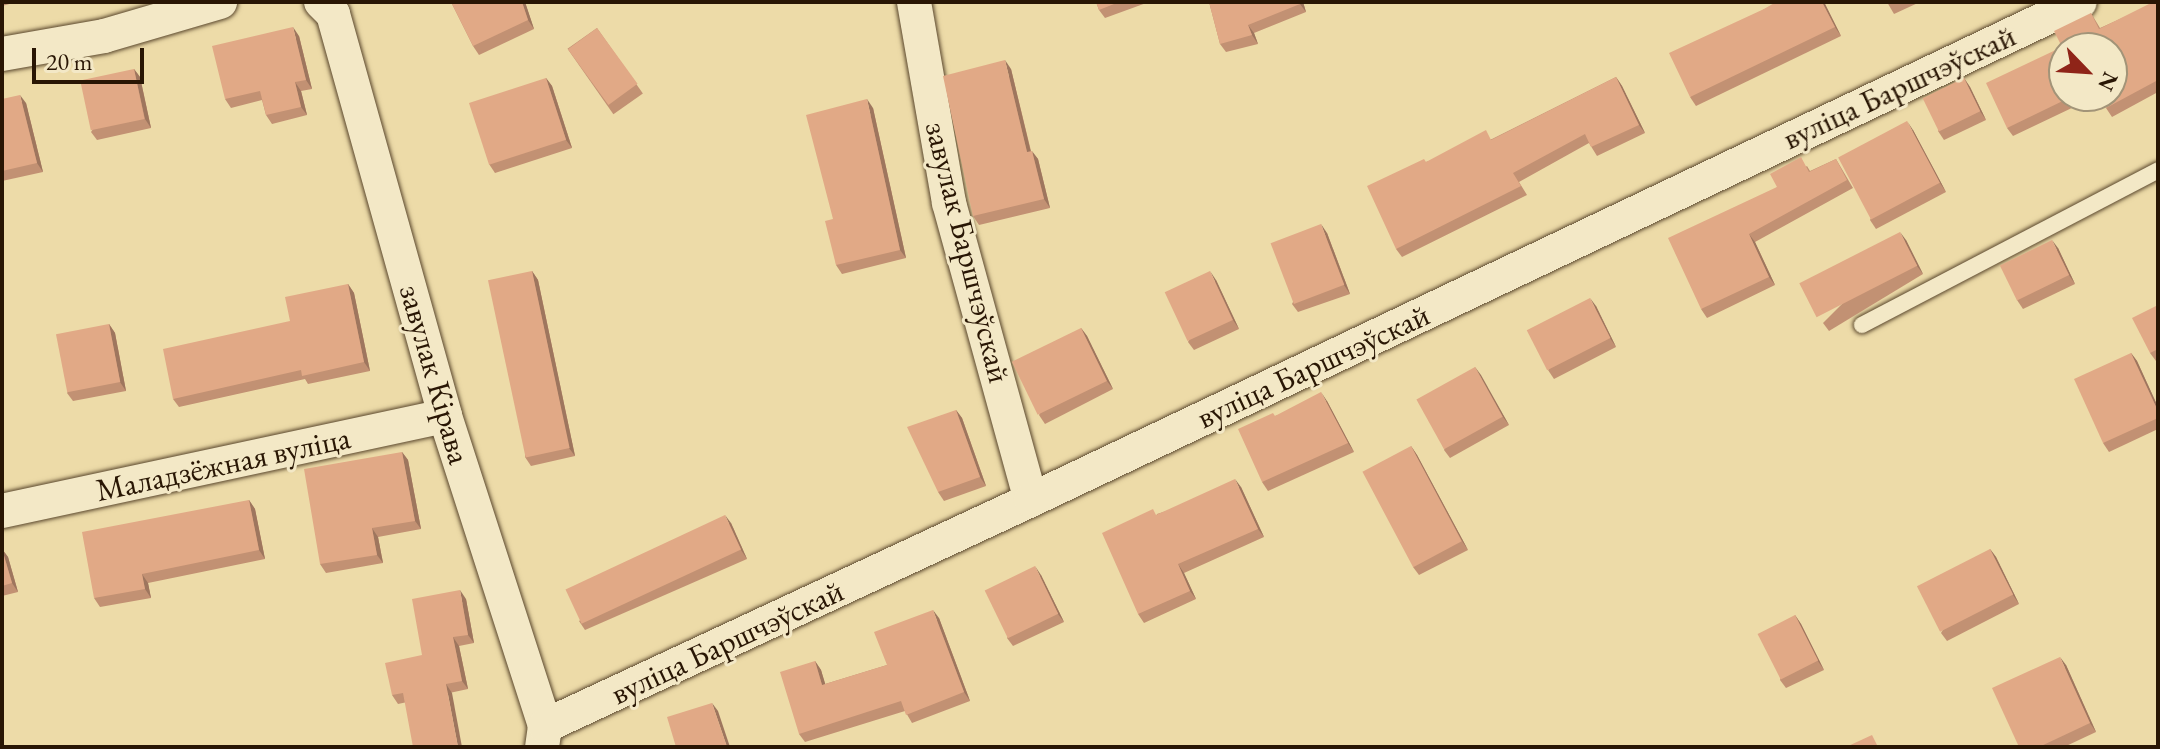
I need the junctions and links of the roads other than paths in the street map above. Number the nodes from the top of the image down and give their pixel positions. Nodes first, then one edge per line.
1 (220, 2) edge
2 (321, 2) edge
3 (914, 2) edge
4 (2080, 2) edge
5 (2, 54) edge
6 (2158, 170) edge
7 (1862, 325) dead end
8 (445, 416) junction
9 (1031, 500) junction
10 (2, 511) edge
11 (544, 737) edge

1 - 5 street
2 - 8 street, завулак Кірава
3 - 9 street, завулак Баршчэўскай
4 - 9 street, вуліца Баршчэўскай
6 - 7 lane
8 - 10 street, Маладзёжная вуліца
8 - 11 street, завулак Кірава
9 - 11 street, вуліца Баршчэўскай

